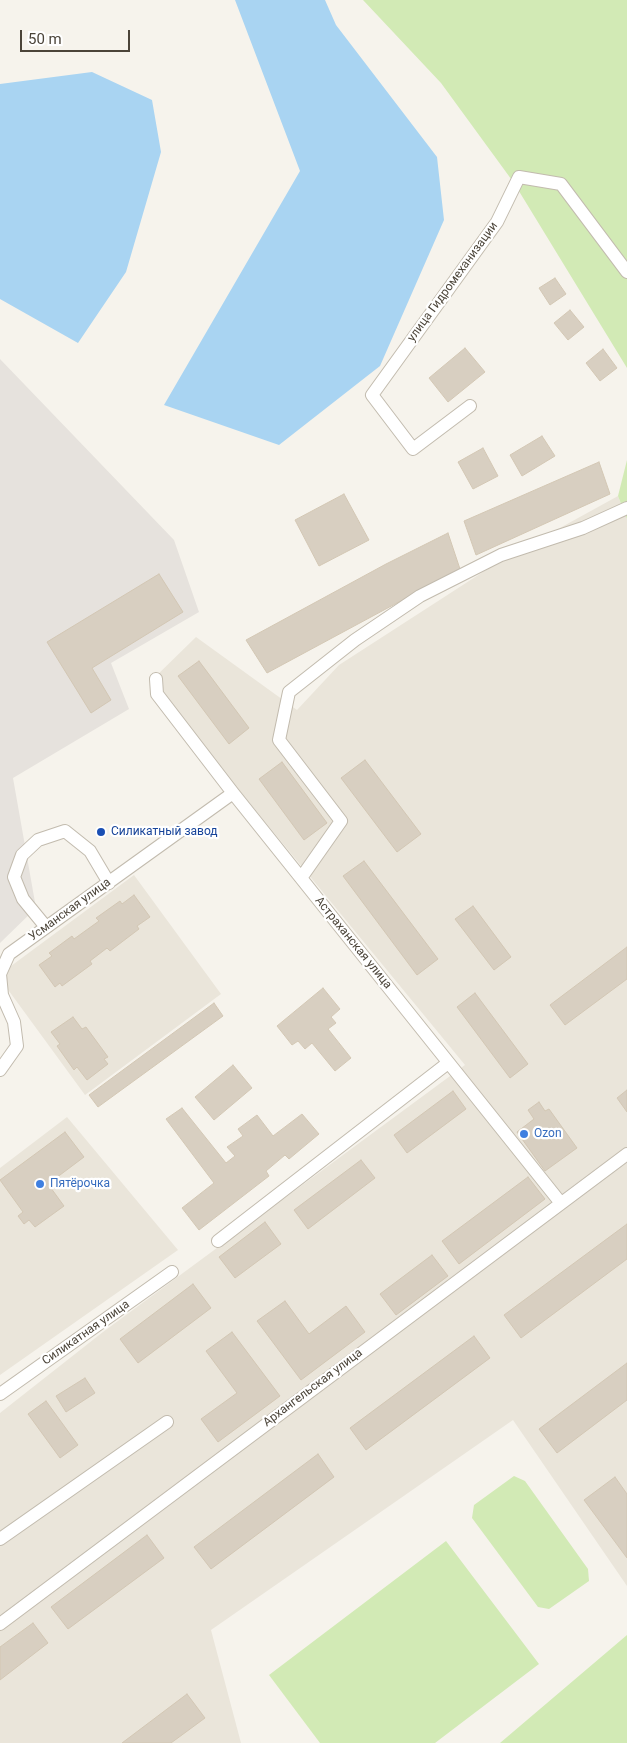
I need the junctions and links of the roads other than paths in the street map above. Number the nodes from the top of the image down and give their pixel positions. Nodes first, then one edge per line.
1 (627, 272) edge
2 (470, 406) dead end
3 (627, 508) edge
4 (156, 679) dead end
5 (233, 793) junction
6 (301, 878) junction
7 (109, 883) junction
8 (46, 928) junction
9 (448, 1063) junction
10 (0, 1070) edge
11 (627, 1154) edge
12 (560, 1202) junction
13 (218, 1241) dead end
14 (172, 1272) dead end
15 (0, 1394) edge
16 (167, 1422) dead end
17 (0, 1539) edge
18 (0, 1624) edge

1 - 2 street, улица Гидромеханизации
3 - 6 street
4 - 5 street, Астраханская улица
5 - 6 street, Астраханская улица
5 - 7 street, Усманская улица
6 - 9 street, Астраханская улица
7 - 8 street, Усманская улица
7 - 8 street
8 - 10 street, Усманская улица
9 - 12 street, Астраханская улица
9 - 13 street
11 - 12 street, Архангельская улица
12 - 18 street, Архангельская улица
14 - 15 street, Силикатная улица
16 - 17 street

